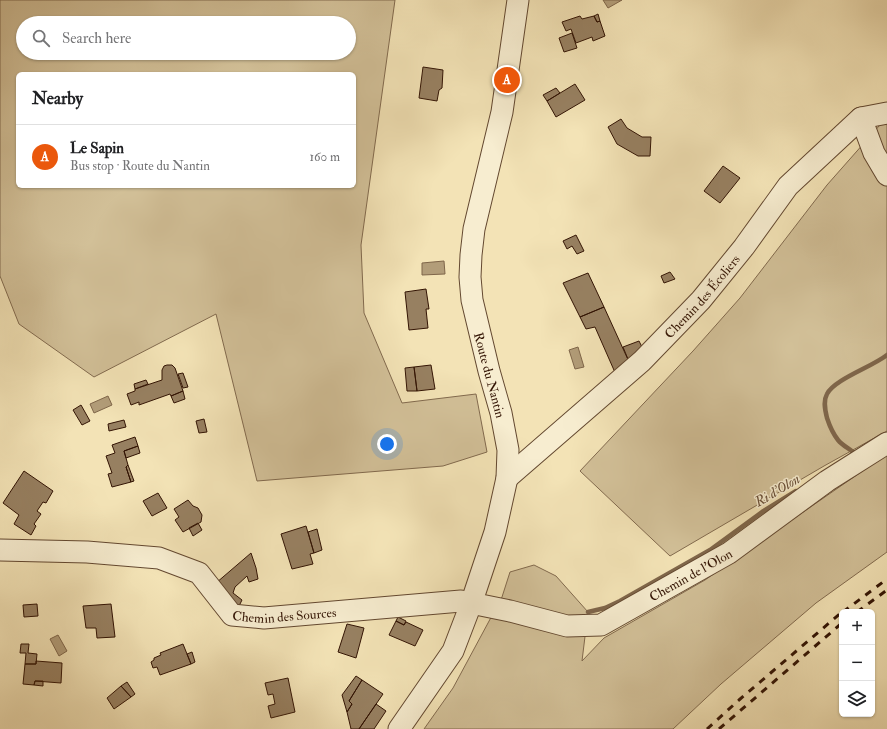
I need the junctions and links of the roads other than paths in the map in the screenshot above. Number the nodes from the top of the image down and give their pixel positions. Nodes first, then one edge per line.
1 (518, 0) edge
2 (887, 113) edge
3 (861, 118) junction
4 (887, 175) edge
5 (887, 443) edge
6 (507, 478) junction
7 (0, 550) edge
8 (471, 604) junction
9 (398, 729) edge

1 - 6 street, Route du Nantin
2 - 3 street
3 - 4 street
3 - 6 street, Chemin des Écoliers
5 - 8 street, Chemin de l'Olon
6 - 8 street, Route du Nantin
7 - 8 street, Chemin des Sources
8 - 9 street, Route du Nantin

